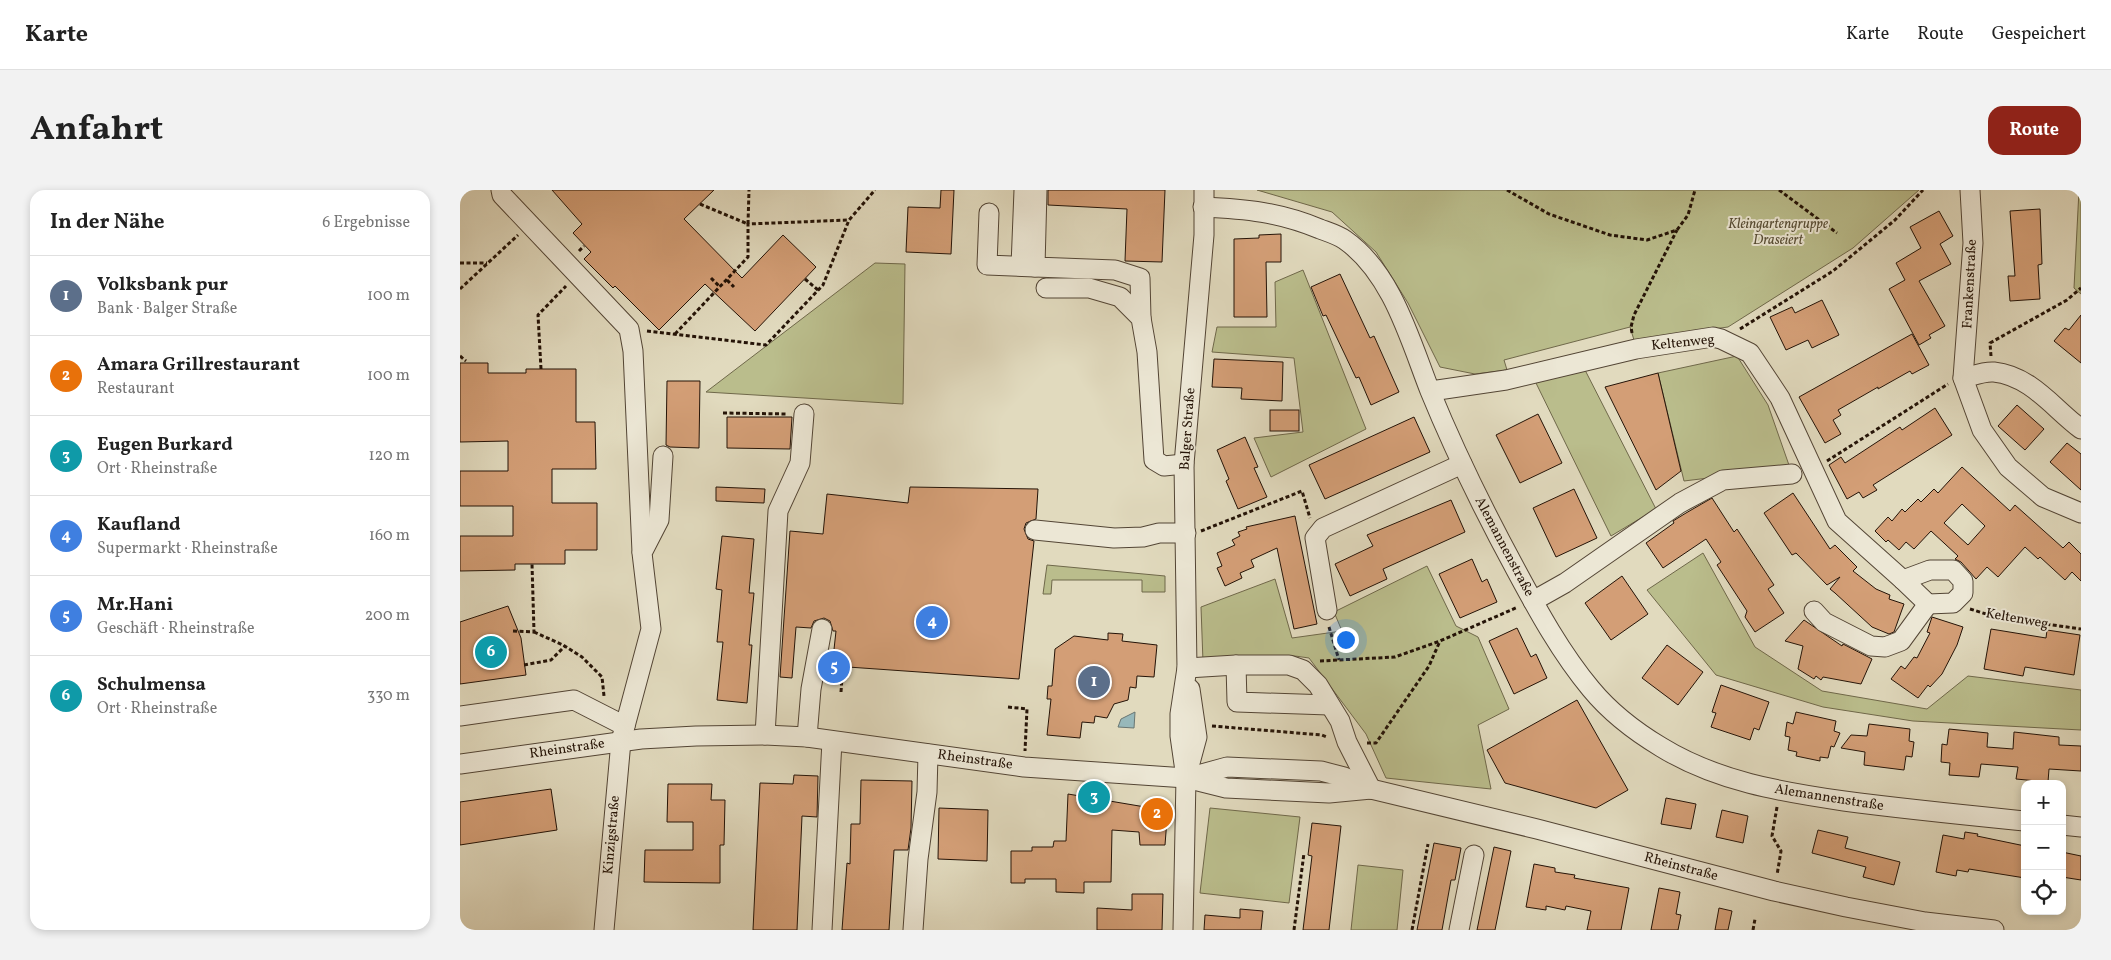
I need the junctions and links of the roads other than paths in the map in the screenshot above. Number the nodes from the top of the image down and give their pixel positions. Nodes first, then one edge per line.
1 (501, 190) edge
2 (1024, 190) edge
3 (1037, 190) edge
4 (1970, 190) edge
5 (1204, 198) edge
6 (989, 212) dead end
7 (1028, 266) junction
8 (1046, 288) dead end
9 (1141, 318) junction
10 (1963, 378) junction
11 (1431, 391) junction
12 (804, 414) road end
13 (2081, 429) edge
14 (663, 456) dead end
15 (1184, 464) junction
16 (1462, 464) junction
17 (1792, 474) dead end
18 (2081, 513) edge
19 (1034, 530) dead end
20 (1186, 537) junction
21 (642, 554) junction
22 (1902, 580) junction
23 (1533, 601) junction
24 (1928, 604) junction
25 (1327, 610) road end
26 (1814, 611) dead end
27 (822, 629) dead end
28 (1236, 665) junction
29 (1187, 668) junction
30 (1329, 705) junction
31 (460, 716) edge
32 (623, 734) junction
33 (765, 735) junction
34 (808, 737) junction
35 (832, 741) junction
36 (928, 754) junction
37 (460, 764) edge
38 (1186, 778) junction
39 (1371, 789) junction
40 (2021, 821) edge
41 (2066, 825) edge
42 (2081, 827) edge
43 (1474, 855) dead end
44 (604, 930) edge
45 (822, 930) edge
46 (913, 930) edge
47 (1183, 930) edge
48 (1459, 930) edge
49 (1994, 930) edge

1 - 21 street, Kinzigstraße
2 - 7 street
3 - 7 street
4 - 10 street, Frankenstraße
5 - 11 street, Alemannenstraße
5 - 15 street, Balger Straße
6 - 7 street
7 - 9 street
8 - 9 street
9 - 15 street
10 - 13 street
10 - 18 street, Frankenstraße
11 - 16 street, Alemannenstraße
11 - 22 street, Keltenweg
12 - 33 street
14 - 21 street
15 - 20 street, Balger Straße
16 - 23 street, Alemannenstraße
16 - 25 street
17 - 23 street
19 - 20 street
20 - 29 street, Balger Straße
21 - 32 street, Kinzigstraße
22 - 24 street, Keltenweg
22 - 24 street
23 - 40 street, Alemannenstraße
24 - 26 street
27 - 34 street
28 - 29 street
28 - 30 street
28 - 30 street
29 - 38 street, Balger Straße
29 - 38 street, Balger Straße
30 - 39 street
31 - 32 street
32 - 33 street, Rheinstraße
32 - 37 street, Rheinstraße
32 - 44 street, Kinzigstraße
33 - 34 street, Rheinstraße
34 - 35 street, Rheinstraße
35 - 36 street, Rheinstraße
35 - 45 street
36 - 38 street, Rheinstraße
36 - 46 street
38 - 39 street, Rheinstraße
38 - 47 street
39 - 49 street, Rheinstraße
41 - 42 street
43 - 48 street

